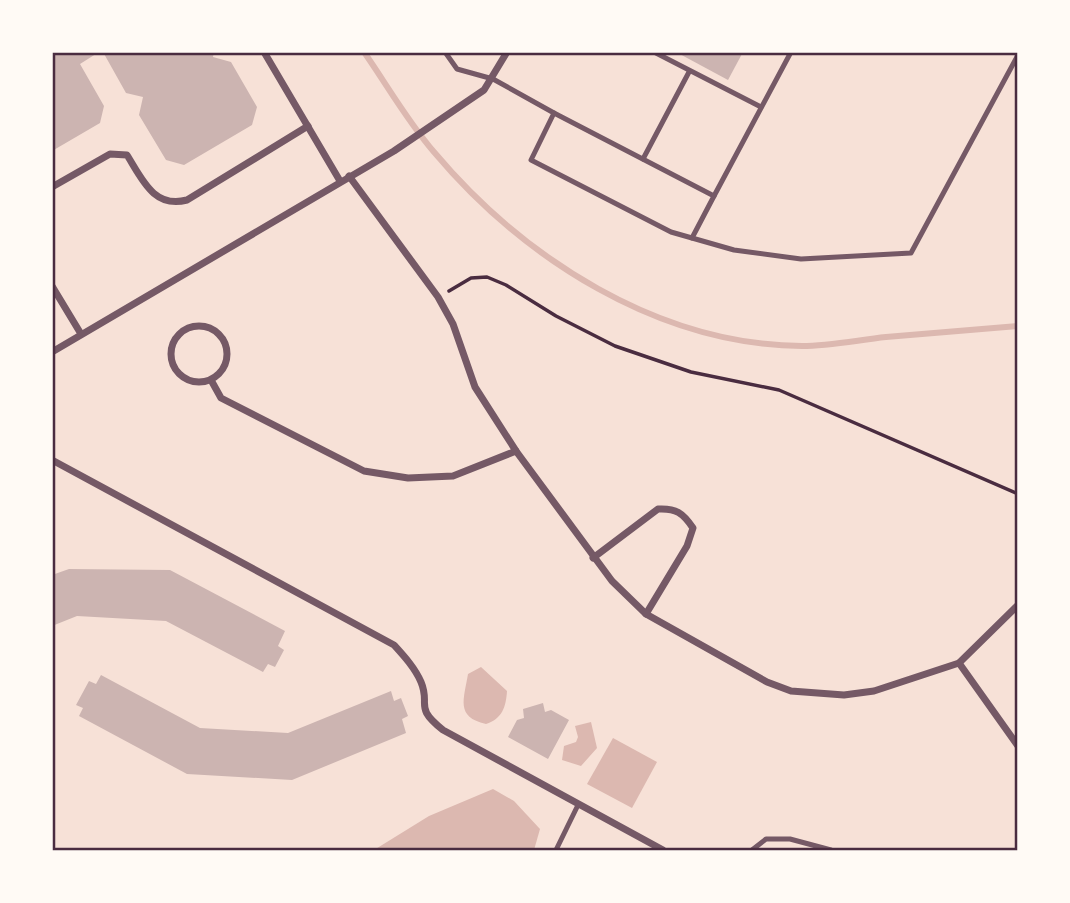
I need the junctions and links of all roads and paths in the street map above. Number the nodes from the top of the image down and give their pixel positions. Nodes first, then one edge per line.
1 (264, 52) edge
2 (445, 52) edge
3 (507, 52) edge
4 (654, 52) edge
5 (791, 52) edge
6 (1017, 55) edge
7 (689, 72) junction
8 (493, 79) junction
9 (761, 107) junction
10 (554, 113) junction
11 (308, 126) junction
12 (643, 159) junction
13 (349, 176) junction
14 (340, 181) junction
15 (52, 187) edge
16 (714, 196) junction
17 (692, 238) junction
18 (52, 286) edge
19 (438, 297) junction
20 (81, 334) junction
21 (52, 352) edge
22 (211, 380) junction
23 (516, 451) junction
24 (52, 460) edge
25 (1017, 494) edge
26 (593, 558) junction
27 (1017, 605) edge
28 (646, 614) junction
29 (959, 663) junction
30 (1017, 746) edge
31 (578, 805) junction
32 (556, 850) edge
33 (663, 850) edge
34 (752, 850) edge
35 (831, 850) edge

1 - 11 street
2 - 8 lane
3 - 8 street
4 - 7 lane
5 - 9 lane
6 - 17 lane
7 - 9 lane
7 - 12 lane
8 - 10 lane
8 - 13 street
9 - 16 lane
10 - 12 lane
10 - 17 lane
11 - 14 street
11 - 15 street
12 - 16 lane
13 - 14 street
13 - 19 street
14 - 20 street
16 - 17 lane
18 - 20 street
19 - 23 street
19 - 25 path
20 - 21 street
22 - 22 street
22 - 23 street
23 - 26 street
24 - 31 street
26 - 28 street
26 - 28 street
27 - 29 street
28 - 29 street
29 - 30 street
31 - 32 lane
31 - 33 street
34 - 35 lane

